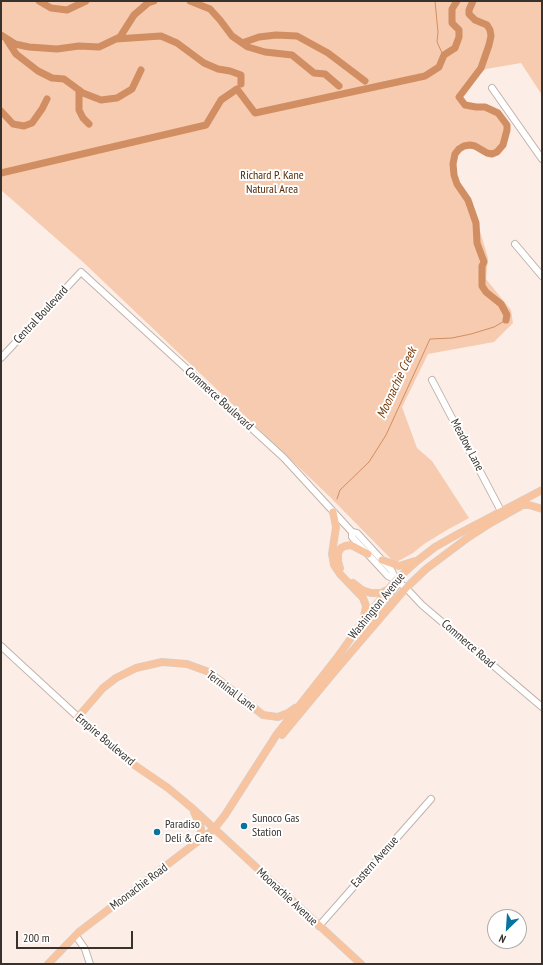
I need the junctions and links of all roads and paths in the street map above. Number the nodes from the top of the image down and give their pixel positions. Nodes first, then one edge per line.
1 (492, 88) dead end
2 (542, 159) edge
3 (515, 244) dead end
4 (81, 272) joint
5 (542, 276) edge
6 (1, 358) edge
7 (432, 380) dead end
8 (542, 490) edge
9 (542, 495) edge
10 (523, 505) junction
11 (542, 509) edge
12 (501, 511) junction
13 (333, 512) junction
14 (352, 532) junction
15 (368, 554) junction
16 (382, 560) junction
17 (417, 560) junction
18 (396, 580) junction
19 (406, 588) junction
20 (387, 590) junction
21 (364, 620) junction
22 (1, 646) edge
23 (349, 655) junction
24 (303, 701) junction
25 (542, 707) edge
26 (78, 716) junction
27 (254, 770) junction
28 (431, 799) dead end
29 (192, 808) junction
30 (214, 828) junction
31 (198, 842) junction
32 (319, 926) junction
33 (76, 936) junction
34 (48, 964) edge
35 (90, 964) edge
36 (361, 964) edge

1 - 2 street
3 - 5 street
4 - 6 street, Central Boulevard
4 - 13 street, Commerce Boulevard
7 - 12 street, Meadow Lane
8 - 12 main road, Washington Avenue
9 - 10 main road, Washington Avenue
10 - 11 main road
10 - 19 main road, Washington Avenue
12 - 17 main road, Washington Avenue
13 - 14 street, Commerce Boulevard
13 - 21 main road
14 - 15 street, Commerce Boulevard
14 - 16 street, Commerce Boulevard
15 - 18 street, Commerce Boulevard
15 - 20 main road
16 - 17 main road
16 - 18 street, Commerce Boulevard
17 - 18 main road, Washington Avenue
18 - 19 street, Commerce Road
18 - 20 main road, Washington Avenue
18 - 23 main road
19 - 23 main road, Washington Avenue
19 - 25 street, Commerce Road
20 - 21 main road, Washington Avenue
21 - 24 main road, Washington Avenue
22 - 26 street, Empire Boulevard
23 - 27 main road, Washington Avenue
24 - 26 main road, Terminal Lane
24 - 27 main road, Washington Avenue
26 - 29 main road, Empire Boulevard
27 - 30 main road, Washington Avenue
28 - 32 street, Eastern Avenue
29 - 30 main road, Empire Boulevard
29 - 31 main road
30 - 31 main road, Moonachie Road
30 - 32 main road, Moonachie Avenue
31 - 33 main road, Moonachie Road
32 - 36 main road, Moonachie Avenue
33 - 34 main road, Moonachie Road
33 - 35 street

